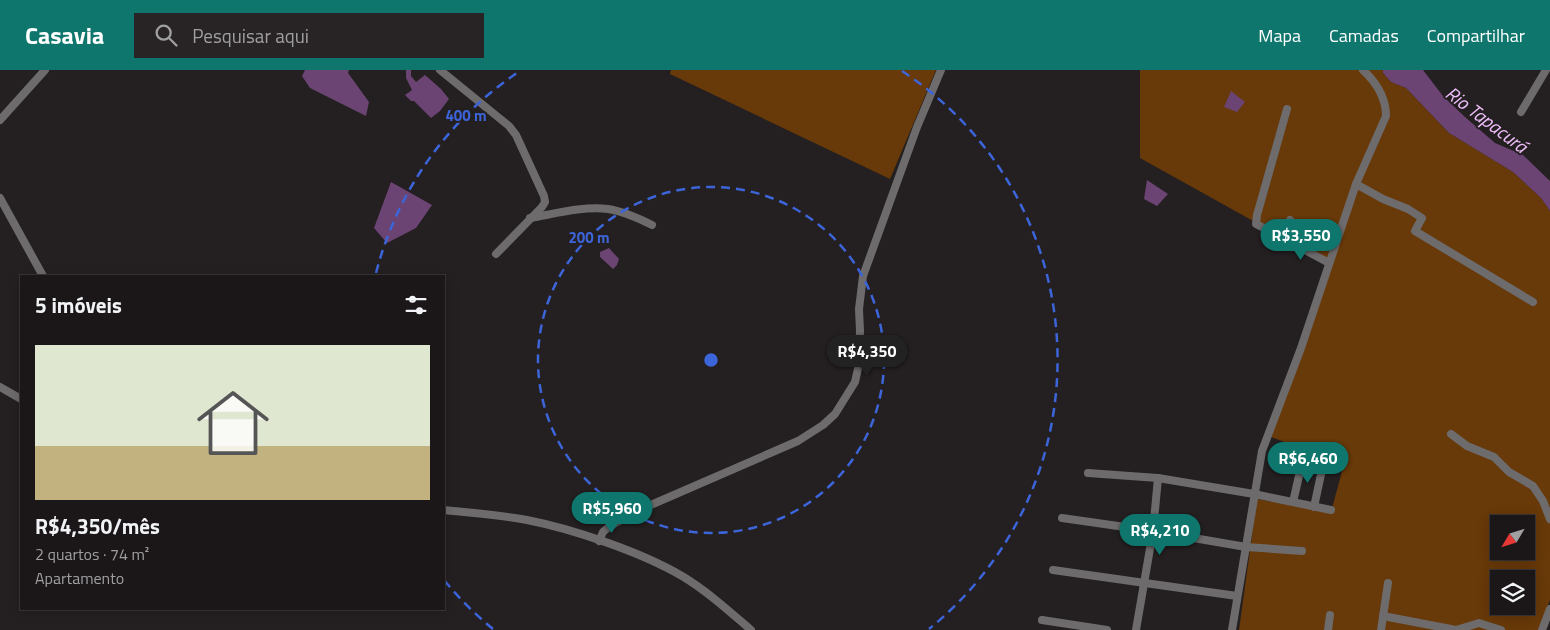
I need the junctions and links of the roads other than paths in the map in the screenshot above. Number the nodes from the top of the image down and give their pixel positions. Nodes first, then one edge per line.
1 (45, 70) edge
2 (440, 70) edge
3 (941, 70) edge
4 (1363, 70) edge
5 (1546, 70) edge
6 (1287, 109) dead end
7 (1521, 112) dead end
8 (0, 120) edge
9 (1356, 184) junction
10 (0, 198) edge
11 (530, 218) junction
12 (1290, 220) dead end
13 (652, 225) dead end
14 (1283, 238) junction
15 (496, 254) dead end
16 (1329, 263) junction
17 (42, 275) edge
18 (1533, 302) dead end
19 (0, 387) edge
20 (20, 389) edge
21 (13, 394) junction
22 (20, 398) edge
23 (1451, 434) dead end
24 (1304, 454) dead end
25 (1323, 465) dead end
26 (1088, 473) dead end
27 (1158, 478) junction
28 (1254, 494) junction
29 (1293, 502) junction
30 (1314, 506) junction
31 (445, 510) edge
32 (1331, 510) dead end
33 (1062, 518) dead end
34 (1550, 519) edge
35 (1153, 531) junction
36 (599, 541) junction
37 (1246, 547) junction
38 (1302, 551) dead end
39 (1053, 570) dead end
40 (1144, 583) junction
41 (1388, 583) dead end
42 (1237, 596) junction
43 (1550, 609) edge
44 (1330, 615) dead end
45 (1383, 616) junction
46 (1042, 620) dead end
47 (751, 630) edge
48 (1108, 630) edge
49 (1136, 630) edge
50 (1232, 630) edge
51 (1328, 630) edge
52 (1381, 630) edge
53 (1501, 630) edge
54 (1542, 630) edge

1 - 8 street
2 - 11 street
3 - 36 street
4 - 9 street
5 - 7 street
6 - 14 street
9 - 16 street
9 - 18 street
10 - 17 street
11 - 13 street
11 - 15 street
12 - 14 street
14 - 16 street
16 - 28 street
19 - 21 street
20 - 21 street
21 - 22 street
23 - 34 street
24 - 29 street
25 - 30 street
26 - 27 street
27 - 28 street
27 - 35 street
28 - 29 street
28 - 37 street
29 - 30 street
30 - 32 street
31 - 36 street
33 - 35 street
35 - 37 street
35 - 40 street
36 - 47 street
37 - 38 street
37 - 42 street
39 - 40 street
40 - 42 street
40 - 49 street
41 - 45 street
42 - 50 street
43 - 54 street
44 - 51 street
45 - 52 street
45 - 53 street
46 - 48 street

